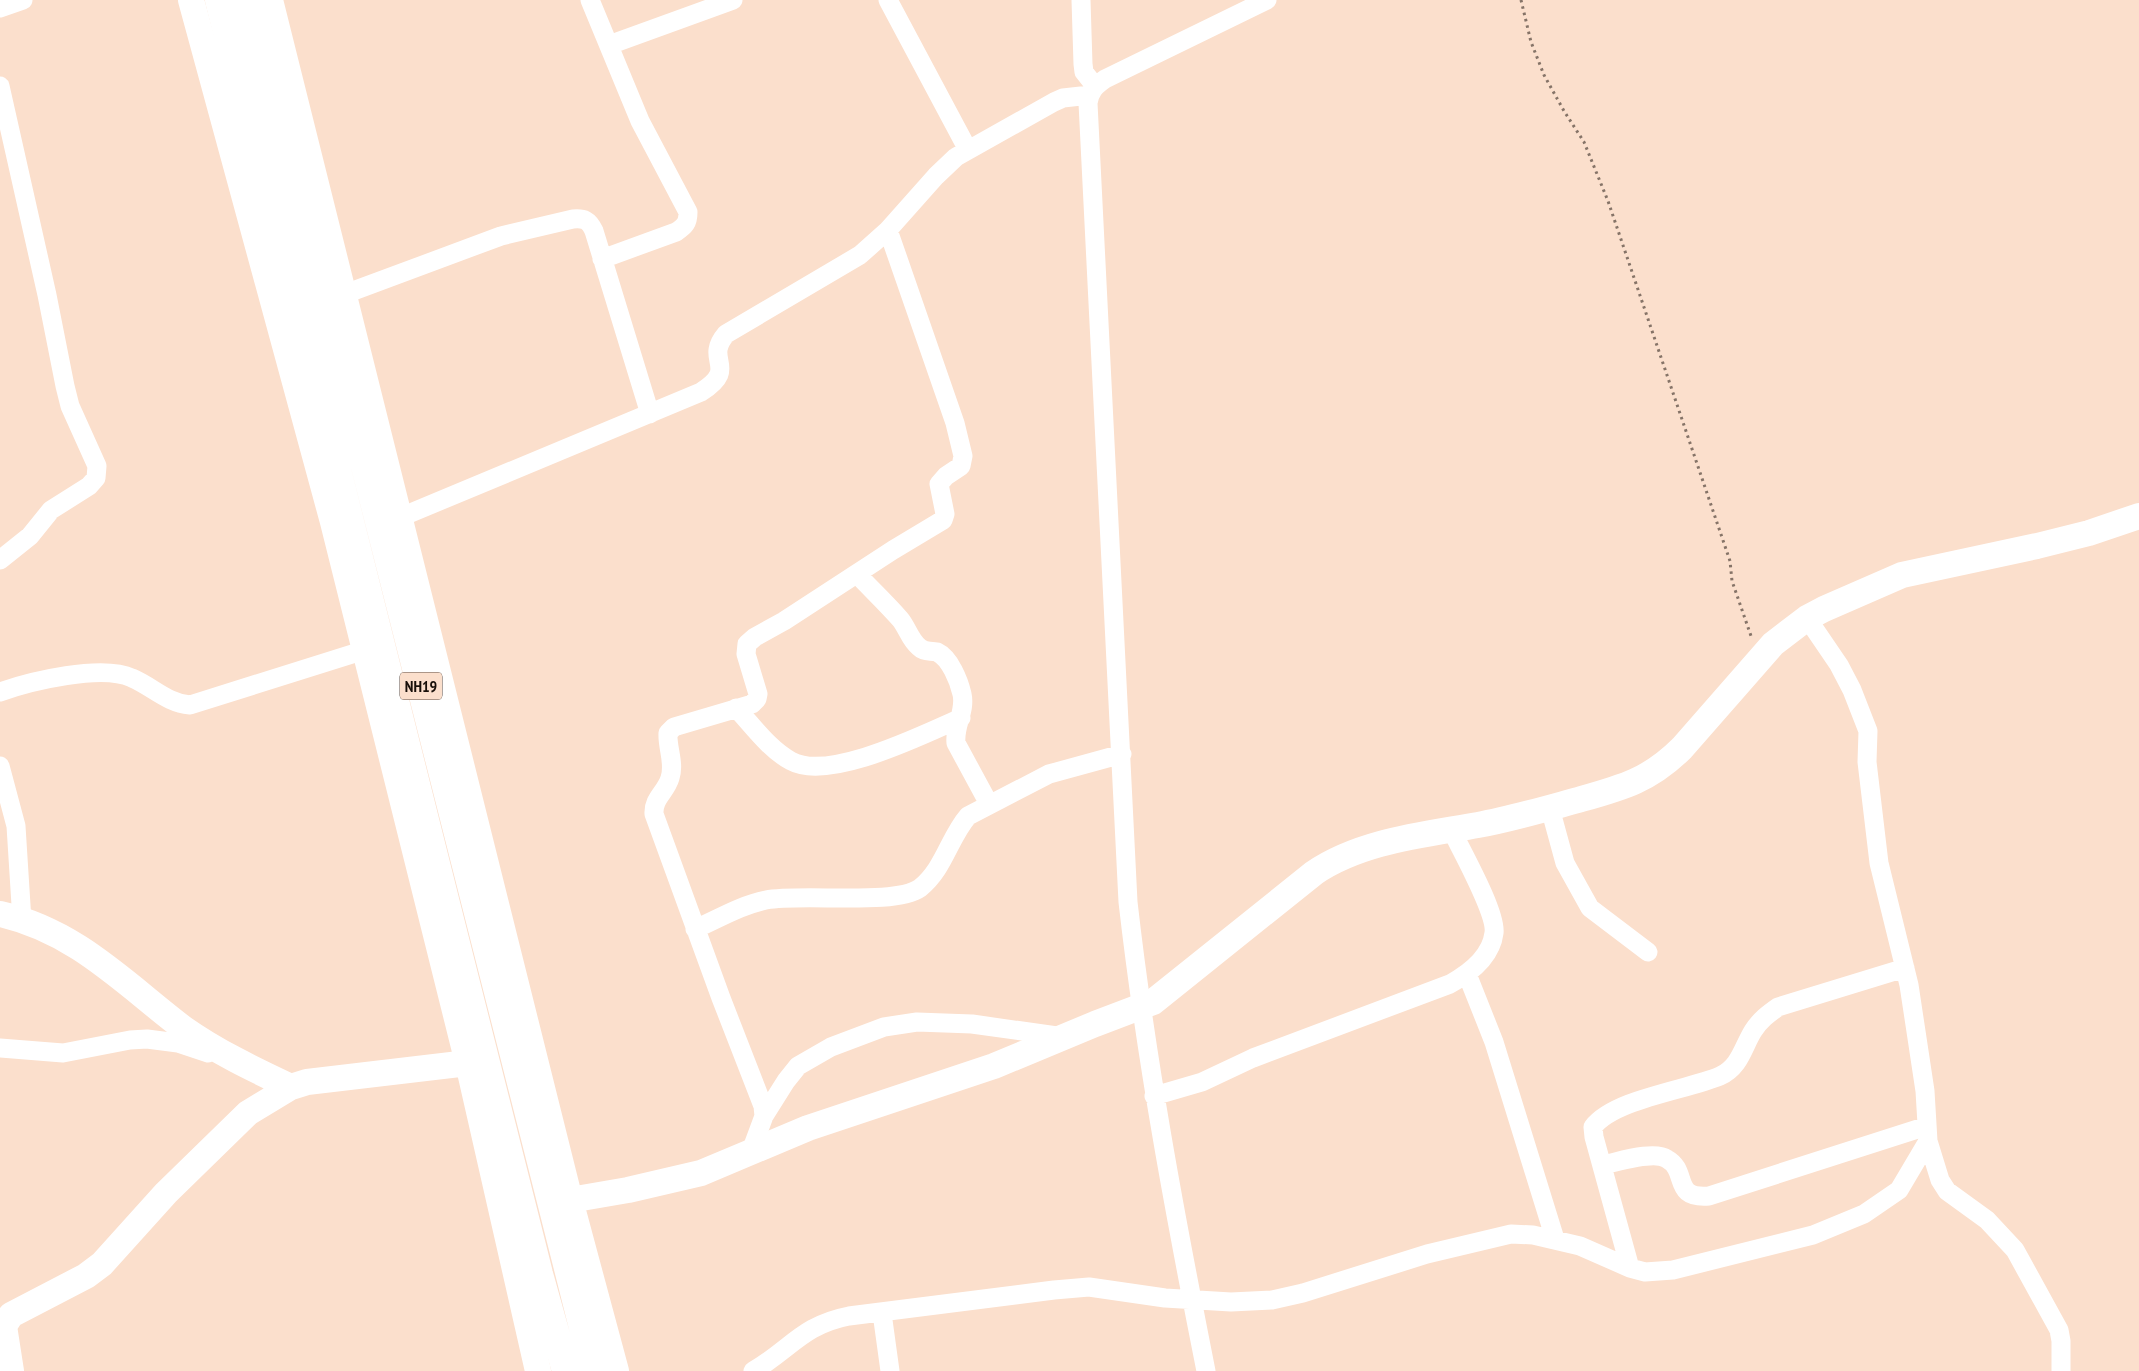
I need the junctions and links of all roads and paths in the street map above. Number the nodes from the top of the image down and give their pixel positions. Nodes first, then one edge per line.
1 (22, 0) edge
2 (191, 0) edge
3 (219, 0) edge
4 (248, 0) edge
5 (590, 0) edge
6 (732, 0) edge
7 (888, 0) edge
8 (1080, 0) edge
9 (1267, 0) edge
10 (1521, 0) edge
11 (272, 5) edge
12 (0, 8) edge
13 (609, 45) junction
14 (263, 63) junction
15 (0, 86) edge
16 (1089, 92) junction
17 (968, 150) junction
18 (888, 230) junction
19 (602, 259) junction
20 (345, 294) junction
21 (650, 414) junction
22 (2139, 516) edge
23 (401, 517) junction
24 (0, 560) edge
25 (857, 574) junction
26 (1807, 618) junction
27 (365, 650) junction
28 (1759, 658) junction
29 (0, 692) edge
30 (736, 708) junction
31 (961, 718) junction
32 (1118, 755) junction
33 (0, 766) edge
34 (989, 804) junction
35 (1550, 808) junction
36 (1451, 829) junction
37 (11, 917) edge
38 (695, 929) junction
39 (1648, 952) dead end
40 (1905, 968) junction
41 (1467, 974) junction
42 (1129, 1012) junction
43 (1065, 1038) junction
44 (0, 1048) edge
45 (240, 1063) junction
46 (468, 1063) junction
47 (291, 1086) junction
48 (1154, 1096) junction
49 (764, 1116) junction
50 (1928, 1134) junction
51 (752, 1151) junction
52 (1602, 1165) junction
53 (570, 1200) junction
54 (1555, 1239) junction
55 (1630, 1268) junction
56 (1189, 1299) junction
57 (882, 1313) junction
58 (3, 1325) edge
59 (11, 1371) edge
60 (20, 1371) edge
61 (538, 1371) edge
62 (566, 1371) edge
63 (594, 1371) edge
64 (616, 1371) edge
65 (753, 1371) edge
66 (890, 1371) edge
67 (1206, 1371) edge
68 (2061, 1371) edge

1 - 12 street
2 - 27 street
3 - 62 highway, NH19
4 - 14 highway, NH19
5 - 13 street
6 - 13 street
7 - 17 street
8 - 16 street
9 - 16 street
10 - 28 path
11 - 14 street
11 - 20 street
13 - 19 street
14 - 63 highway, NH19
15 - 24 street
16 - 17 street
16 - 32 street
17 - 18 street
18 - 21 street
18 - 25 street
19 - 20 street
19 - 21 street
20 - 23 street
21 - 23 street
22 - 26 street
23 - 53 street
25 - 30 street
25 - 31 street
26 - 28 street
26 - 40 street
27 - 29 street
27 - 46 street
28 - 35 street
30 - 31 street
30 - 38 street
31 - 34 street
32 - 34 street
32 - 42 street
33 - 37 street
34 - 38 street
35 - 36 street
35 - 39 street
36 - 41 street
36 - 42 street
37 - 45 street
38 - 49 street
40 - 50 street
40 - 52 street
41 - 48 street
41 - 54 street
42 - 43 street
42 - 48 street
43 - 49 street
43 - 51 street
44 - 45 street
45 - 47 street
46 - 47 street
46 - 61 street
47 - 58 street
48 - 56 street
49 - 51 street
50 - 52 street
50 - 55 street
50 - 68 street
51 - 53 street
52 - 55 street
53 - 64 street
54 - 55 street
54 - 56 street
56 - 57 street
56 - 67 street
57 - 65 street
57 - 66 street
58 - 59 street
58 - 60 street

